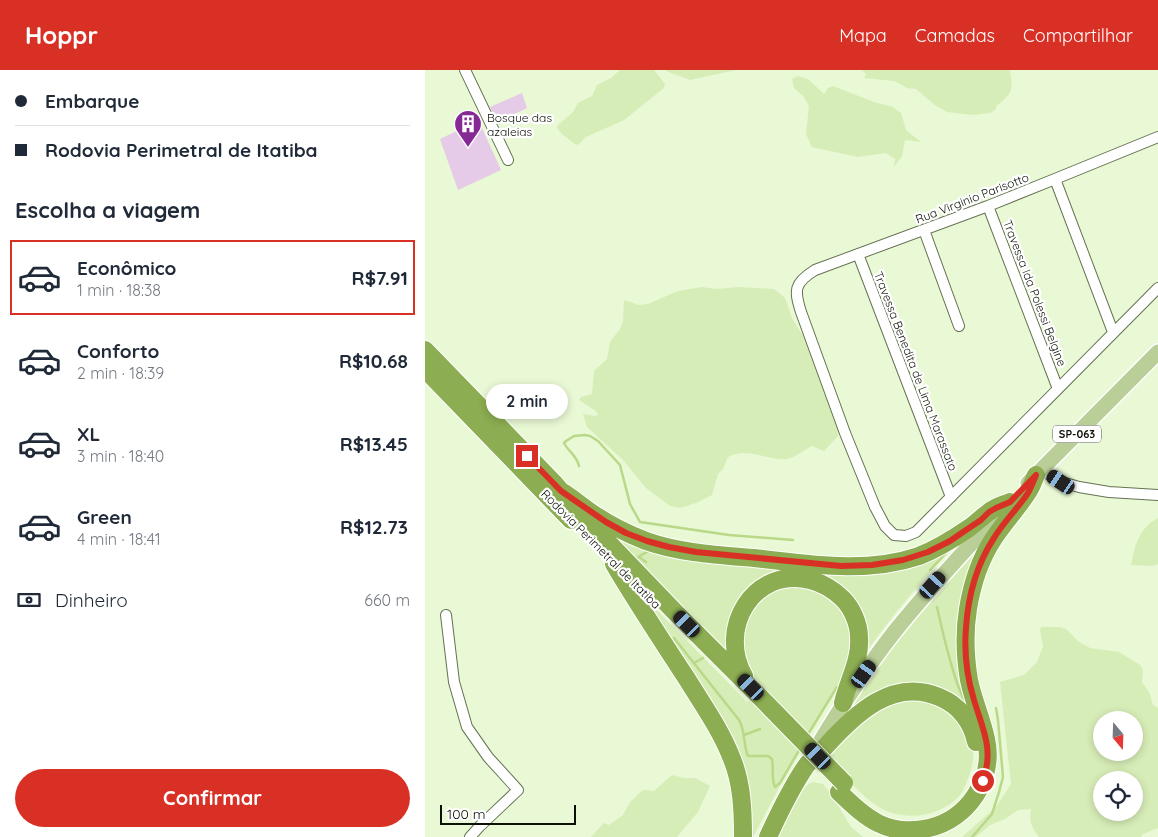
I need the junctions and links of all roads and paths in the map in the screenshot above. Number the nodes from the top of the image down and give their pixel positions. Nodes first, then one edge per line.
1 (465, 70) edge
2 (1158, 137) edge
3 (508, 160) dead end
4 (1055, 180) junction
5 (988, 206) junction
6 (924, 230) junction
7 (858, 254) junction
8 (1158, 288) edge
9 (959, 326) dead end
10 (1113, 332) junction
11 (425, 350) edge
12 (1158, 352) edge
13 (425, 369) edge
14 (1058, 389) junction
15 (1039, 472) junction
16 (561, 491) junction
17 (1158, 495) edge
18 (951, 497) junction
19 (1010, 502) junction
20 (614, 564) junction
21 (446, 615) dead end
22 (751, 692) junction
23 (843, 703) junction
24 (807, 764) junction
25 (842, 787) junction
26 (470, 837) edge
27 (743, 837) edge
28 (768, 837) edge

1 - 3 street
2 - 4 street, Rua Virginio Parisotto
4 - 5 street, Rua Virginio Parisotto
4 - 10 street
5 - 6 street, Rua Virginio Parisotto
5 - 14 street, Travessa Ida Polessi Belgine
6 - 7 street, Rua Virginio Parisotto
6 - 9 street
7 - 18 street, Travessa Benedita de Lima Marassato
7 - 18 street, Rua Virginio Parisotto
8 - 10 street
10 - 14 street
11 - 16 highway, Rodovia Perimetral de Itatiba
12 - 15 main road, SP-063
13 - 20 highway, Rodovia Perimetral de Itatiba
14 - 18 street
15 - 17 street
15 - 19 main road, SP-063
15 - 25 highway
16 - 19 highway
16 - 22 highway, Rodovia Perimetral de Itatiba
19 - 23 main road, SP-063
20 - 22 highway, Rodovia Perimetral de Itatiba
20 - 27 highway
21 - 26 street
22 - 23 highway
22 - 25 highway, Rodovia Perimetral de Itatiba, bridge
23 - 24 main road, SP-063
24 - 25 highway
24 - 28 highway, SP-063

